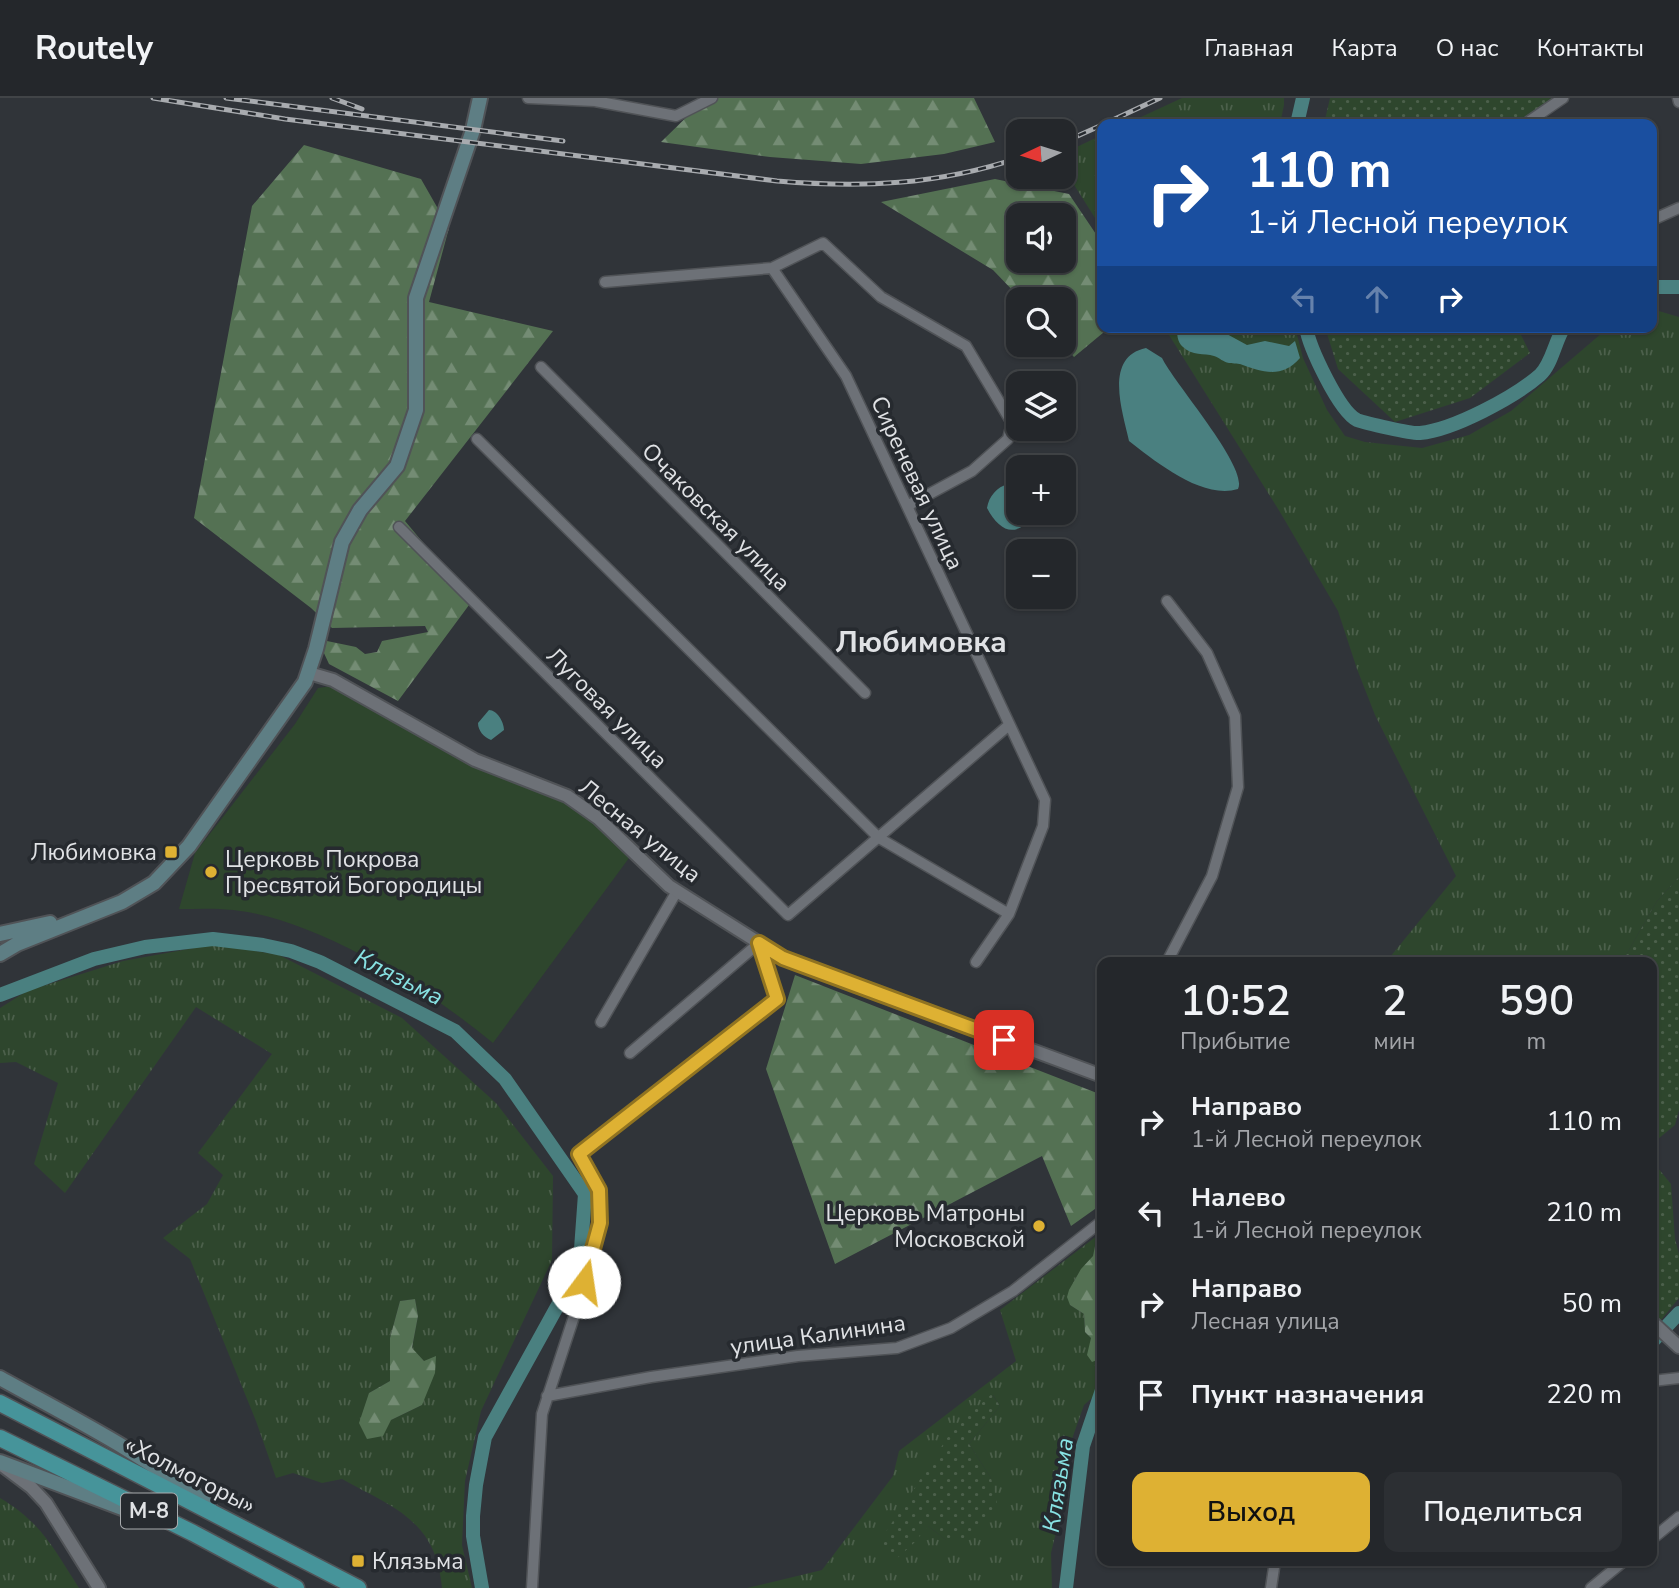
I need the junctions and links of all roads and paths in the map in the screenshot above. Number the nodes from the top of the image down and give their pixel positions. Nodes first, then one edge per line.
1 (480, 98) edge
2 (528, 98) edge
3 (712, 98) edge
4 (1563, 98) edge
5 (1532, 119) edge
6 (1679, 208) edge
7 (1657, 218) edge
8 (772, 268) junction
9 (605, 282) dead end
10 (541, 367) dead end
11 (477, 439) dead end
12 (907, 506) junction
13 (399, 527) dead end
14 (1167, 601) dead end
15 (309, 673) junction
16 (865, 693) dead end
17 (1009, 725) junction
18 (879, 838) junction
19 (677, 891) junction
20 (95, 912) junction
21 (1009, 914) junction
22 (0, 934) edge
23 (759, 943) junction
24 (0, 954) edge
25 (1170, 957) edge
26 (976, 962) dead end
27 (601, 1022) dead end
28 (631, 1053) dead end
29 (1097, 1074) edge
30 (1097, 1226) edge
31 (1657, 1327) edge
32 (1678, 1346) edge
33 (0, 1378) edge
34 (1679, 1378) edge
35 (1657, 1380) edge
36 (547, 1396) junction
37 (0, 1402) edge
38 (0, 1438) edge
39 (0, 1463) edge
40 (1679, 1517) edge
41 (224, 1518) junction
42 (193, 1533) junction
43 (1657, 1535) edge
44 (1274, 1566) edge
45 (1618, 1566) edge
46 (99, 1588) edge
47 (296, 1588) edge
48 (358, 1588) edge
49 (532, 1588) edge
50 (1272, 1588) edge
51 (1591, 1588) edge

1 - 15 main road
2 - 3 street
4 - 5 street
6 - 7 street
8 - 9 street
8 - 12 street, Сиреневая улица
8 - 12 street
10 - 16 street, Очаковская улица
11 - 18 street
12 - 17 street, Сиреневая улица
13 - 18 street, Луговая улица
14 - 25 street
15 - 19 street, Лесная улица
15 - 20 main road
17 - 18 street
17 - 21 street, Сиреневая улица
18 - 21 street
19 - 23 street, Лесная улица
19 - 27 street
20 - 22 main road
20 - 24 main road
21 - 26 street, Сиреневая улица
23 - 28 street
23 - 29 street, Лесная улица
23 - 36 street
30 - 36 street, улица Калинина
31 - 32 street
33 - 41 main road
34 - 35 street
36 - 49 street
37 - 41 highway, «Холмогоры» / М-8
38 - 42 highway, М-8
39 - 42 main road
39 - 46 street
40 - 43 street
41 - 48 highway, «Холмогоры» / М-8
42 - 47 highway, М-8
44 - 50 street
45 - 51 street

